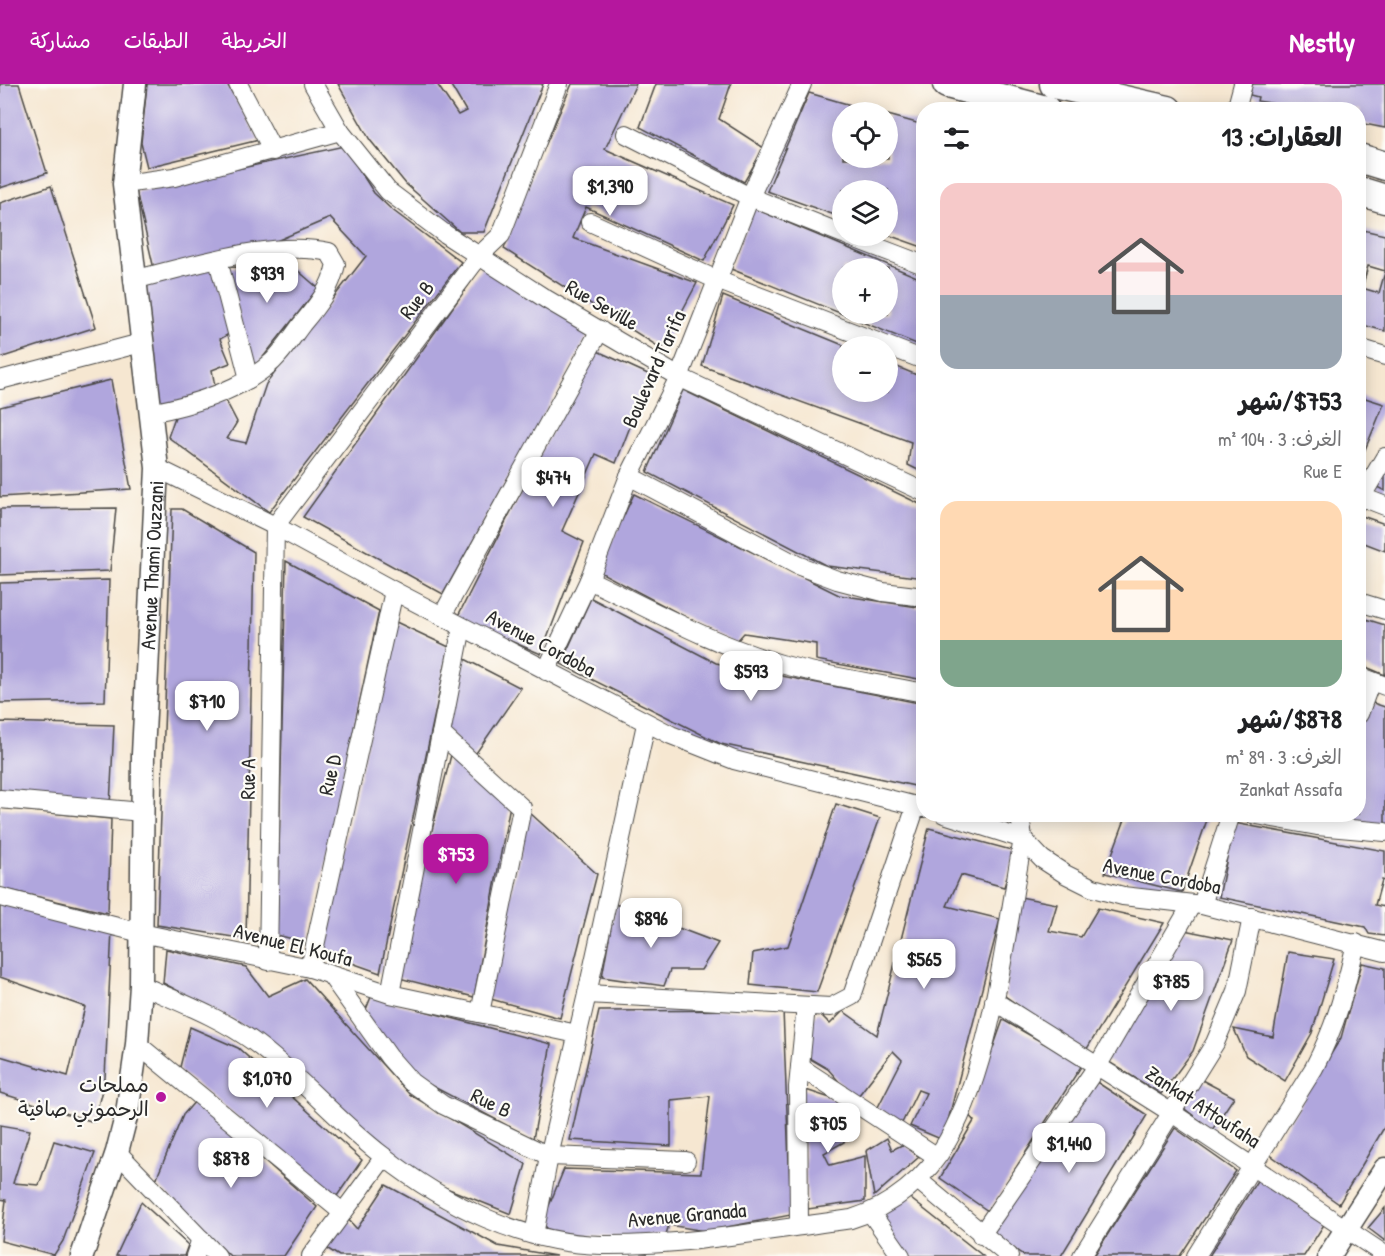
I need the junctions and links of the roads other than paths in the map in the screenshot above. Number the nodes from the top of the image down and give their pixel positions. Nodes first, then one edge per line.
1 (135, 84) edge
2 (238, 84) edge
3 (313, 84) edge
4 (559, 84) edge
5 (802, 84) edge
6 (947, 84) edge
7 (1054, 84) edge
8 (1243, 84) edge
9 (997, 102) edge
10 (1133, 102) edge
11 (1238, 102) edge
12 (340, 131) junction
13 (626, 134) dead end
14 (273, 151) junction
15 (1366, 160) edge
16 (1385, 166) edge
17 (124, 184) junction
18 (1366, 193) edge
19 (750, 197) junction
20 (1385, 199) edge
21 (590, 222) dead end
22 (832, 230) edge
23 (874, 246) edge
24 (479, 256) junction
25 (218, 260) junction
26 (916, 262) edge
27 (133, 280) junction
28 (717, 280) junction
29 (600, 330) junction
30 (141, 343) junction
31 (1366, 350) edge
32 (1385, 356) edge
33 (916, 357) edge
34 (679, 377) junction
35 (249, 379) junction
36 (0, 380) edge
37 (150, 413) junction
38 (1385, 458) edge
39 (157, 468) junction
40 (629, 476) junction
41 (916, 488) edge
42 (1366, 489) edge
43 (1366, 501) edge
44 (1385, 506) edge
45 (276, 526) junction
46 (589, 580) junction
47 (394, 591) junction
48 (916, 596) edge
49 (1366, 604) edge
50 (1385, 610) edge
51 (442, 616) junction
52 (462, 627) junction
53 (546, 671) junction
54 (1372, 681) edge
55 (916, 692) edge
56 (1366, 696) edge
57 (646, 724) junction
58 (441, 734) junction
59 (0, 799) edge
60 (916, 806) edge
61 (142, 812) junction
62 (916, 818) edge
63 (969, 822) edge
64 (1021, 822) edge
65 (1228, 822) edge
66 (1330, 822) edge
67 (1385, 832) edge
68 (1023, 839) junction
69 (0, 897) edge
70 (1197, 905) junction
71 (1252, 917) junction
72 (141, 933) junction
73 (1356, 943) junction
74 (1385, 952) edge
75 (268, 961) junction
76 (310, 968) junction
77 (332, 977) junction
78 (141, 985) junction
79 (390, 993) junction
80 (587, 994) junction
81 (993, 1001) junction
82 (806, 1006) junction
83 (480, 1014) junction
84 (577, 1034) junction
85 (137, 1044) junction
86 (1098, 1065) junction
87 (800, 1066) junction
88 (1172, 1113) junction
89 (117, 1152) junction
90 (549, 1156) junction
91 (936, 1156) junction
92 (384, 1157) junction
93 (686, 1161) dead end
94 (1254, 1166) junction
95 (1385, 1169) edge
96 (918, 1180) junction
97 (342, 1212) junction
98 (871, 1213) junction
99 (799, 1226) junction
100 (1347, 1229) junction
101 (534, 1235) junction
102 (981, 1235) junction
103 (198, 1247) edge
104 (709, 1247) edge
105 (602, 1251) edge
106 (318, 1254) edge
107 (1385, 1255) edge
108 (82, 1256) edge
109 (217, 1256) edge
110 (901, 1256) edge
111 (1009, 1256) edge
112 (1082, 1256) edge
113 (1196, 1256) edge
114 (1329, 1256) edge

1 - 17 street, Avenue Thami Ouzzani
2 - 14 street
3 - 12 street, Rue Seville
4 - 24 street, Rue B
5 - 19 street, Boulevard Tarifa
6 - 9 main road
7 - 10 main road
8 - 11 street
12 - 14 street
12 - 24 street, Rue Seville
13 - 19 street
14 - 17 street
15 - 16 main road
17 - 27 street, Avenue Thami Ouzzani
18 - 20 main road
19 - 22 street
19 - 28 street, Boulevard Tarifa
21 - 28 street
23 - 26 street
24 - 29 street, Rue Seville
24 - 45 street, Rue B
25 - 27 street
25 - 35 street
25 - 35 street
27 - 30 street, Avenue Thami Ouzzani
28 - 33 street
28 - 34 street, Boulevard Tarifa
29 - 34 street, Rue Seville
29 - 51 street
30 - 36 street
30 - 37 street, Avenue Thami Ouzzani
31 - 32 street
34 - 40 street, Boulevard Tarifa
34 - 41 street, Rue Seville
35 - 37 street
37 - 39 street, Avenue Thami Ouzzani
38 - 42 street
39 - 45 street, Avenue Cordoba
39 - 61 street, Avenue Thami Ouzzani
40 - 46 street, Boulevard Tarifa
40 - 48 street
43 - 44 street
45 - 47 street, Avenue Cordoba
45 - 75 street, Rue A
46 - 53 street, Boulevard Tarifa
46 - 55 street
47 - 51 street, Avenue Cordoba
47 - 76 street, Rue D
49 - 50 street
51 - 52 street, Avenue Cordoba
52 - 53 street, Avenue Cordoba
52 - 58 street
53 - 57 street, Avenue Cordoba
54 - 56 street
57 - 60 street, Avenue Cordoba
57 - 80 street
58 - 79 street
58 - 83 street
59 - 61 street
61 - 72 street, Avenue Thami Ouzzani
62 - 82 street
63 - 68 street, Avenue Cordoba
64 - 68 street, Avenue Granada
65 - 70 street
66 - 67 street
68 - 70 street, Avenue Cordoba
68 - 81 street, Avenue Granada
69 - 72 street, Avenue El Koufa
70 - 71 street, Avenue Cordoba
70 - 86 street
71 - 73 street, Avenue Cordoba
71 - 88 street
72 - 75 street, Avenue El Koufa
72 - 78 street, Avenue Thami Ouzzani
73 - 74 street, Avenue Cordoba
73 - 94 street
75 - 76 street, Avenue El Koufa
76 - 77 street, Avenue El Koufa
77 - 79 street, Avenue El Koufa
77 - 90 street, Rue B
78 - 85 street, Avenue Thami Ouzzani
78 - 92 street, Avenue Granada
79 - 83 street, Avenue El Koufa
80 - 82 street
80 - 84 street
81 - 86 street, Zankat Attoufaha
81 - 91 street, Avenue Granada
82 - 87 street
83 - 84 street, Avenue El Koufa
84 - 90 street
85 - 89 street, Avenue Thami Ouzzani
85 - 97 street
86 - 88 street, Zankat Attoufaha
86 - 102 street
87 - 91 street
87 - 99 street
88 - 94 street, Zankat Attoufaha
88 - 112 street
89 - 103 street
89 - 108 street, Avenue Thami Ouzzani
90 - 93 street, Rue B
90 - 101 street
91 - 96 street, Avenue Granada
92 - 97 street
92 - 101 street, Avenue Granada
94 - 100 street, Zankat Attoufaha
94 - 113 street
95 - 100 street
96 - 98 street, Avenue Granada
96 - 102 street
97 - 106 street
98 - 99 street, Avenue Granada
98 - 110 street
99 - 104 street, Avenue Granada
100 - 107 street, Zankat Attoufaha
100 - 114 street
101 - 105 street, Avenue Granada
102 - 111 street
103 - 109 street
104 - 105 street, Avenue Granada

